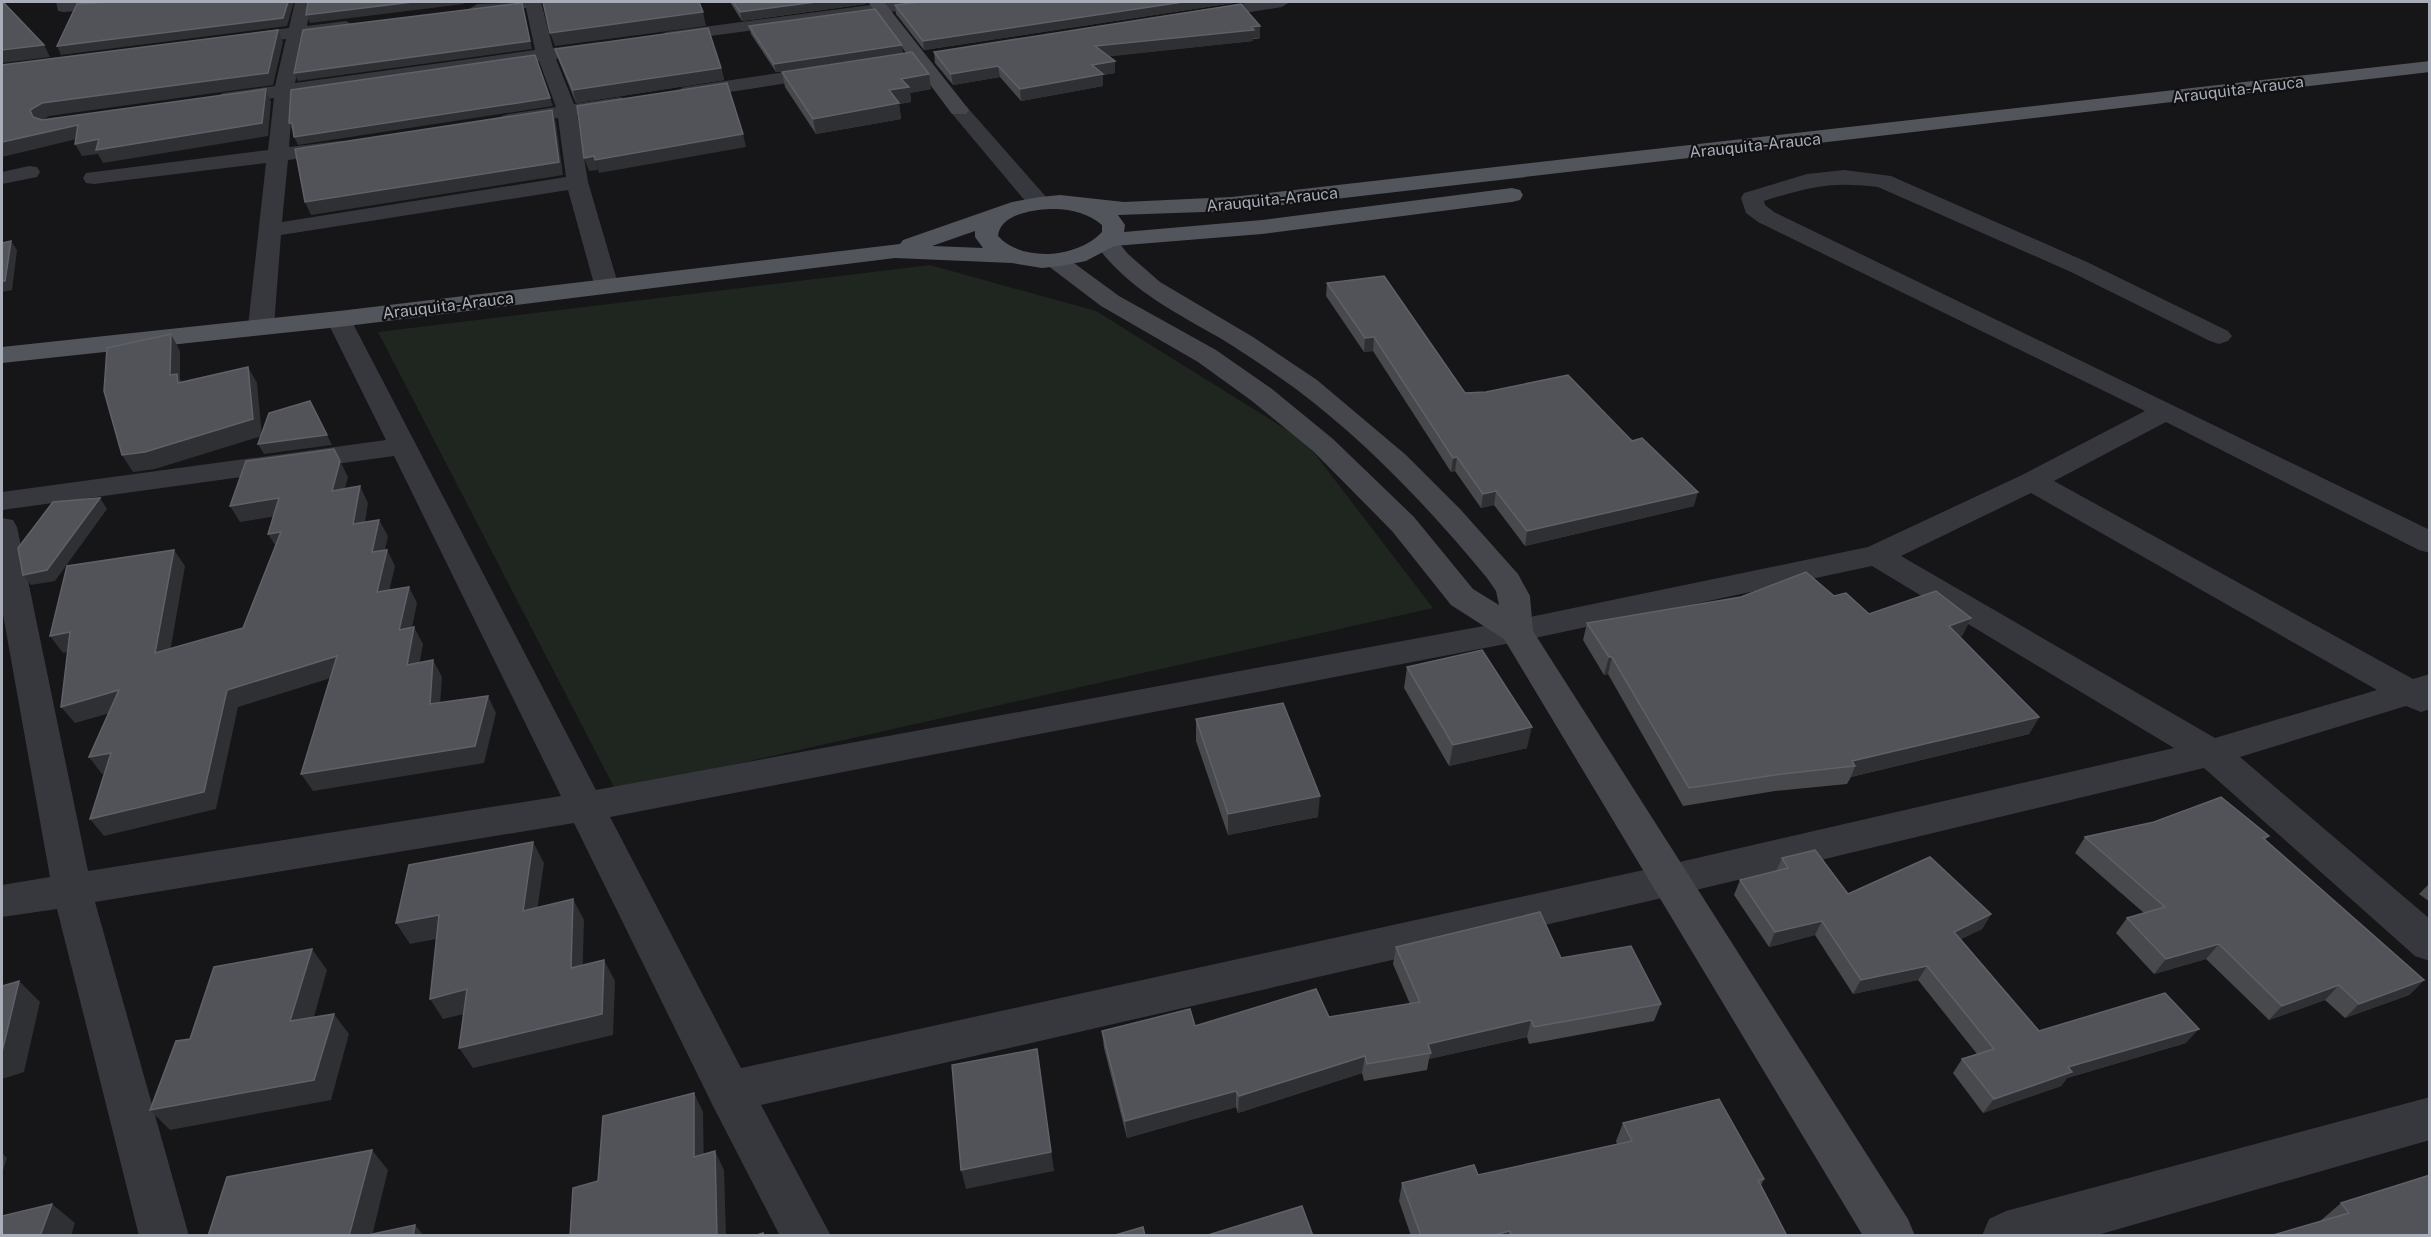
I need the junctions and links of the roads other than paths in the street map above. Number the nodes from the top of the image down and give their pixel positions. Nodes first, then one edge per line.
1 (64, 2) edge
2 (118, 2) edge
3 (303, 2) edge
4 (532, 2) edge
5 (927, 2) edge
6 (1282, 2) edge
7 (879, 5) edge
8 (461, 11) edge
9 (1187, 16) edge
10 (366, 23) edge
11 (295, 33) junction
12 (650, 40) edge
13 (224, 41) edge
14 (615, 44) edge
15 (545, 54) junction
16 (942, 54) edge
17 (919, 58) junction
18 (896, 61) edge
19 (2430, 66) edge
20 (849, 68) edge
21 (2430, 84) edge
22 (284, 90) junction
23 (661, 97) edge
24 (637, 100) edge
25 (201, 102) edge
26 (567, 111) junction
27 (486, 124) edge
28 (359, 144) edge
29 (278, 157) junction
30 (1736, 166) dead end
31 (29, 172) dead end
32 (2, 178) edge
33 (93, 178) dead end
34 (577, 182) junction
35 (1534, 192) dead end
36 (1039, 203) junction
37 (1080, 204) junction
38 (1002, 214) junction
39 (272, 230) junction
40 (1107, 241) junction
41 (895, 251) junction
42 (1013, 256) junction
43 (1055, 260) junction
44 (606, 284) junction
45 (339, 319) junction
46 (261, 326) junction
47 (2219, 336) dead end
48 (2, 355) edge
49 (2166, 411) junction
50 (403, 446) junction
51 (2032, 481) junction
52 (2, 501) edge
53 (2, 527) edge
54 (2430, 543) edge
55 (1877, 555) junction
56 (1516, 632) junction
57 (2423, 694) edge
58 (2211, 753) junction
59 (585, 807) junction
60 (1671, 880) junction
61 (72, 890) junction
62 (2, 901) edge
63 (2430, 944) edge
64 (729, 1091) junction
65 (2430, 1118) edge
66 (164, 1236) edge
67 (807, 1236) edge
68 (1891, 1236) edge
69 (2006, 1236) edge

1 - 2 street
3 - 11 street
4 - 8 street
4 - 15 street
5 - 7 street
6 - 9 street
7 - 12 street
7 - 17 street
10 - 11 street
11 - 13 street
11 - 22 street
14 - 15 street
15 - 22 street
15 - 26 street
16 - 17 street
17 - 18 street
17 - 36 street
19 - 37 main road, Arauquita-Arauca
20 - 23 street
21 - 30 main road, Arauquita-Arauca
22 - 25 street
22 - 29 street
24 - 26 street
26 - 27 street
26 - 34 street
28 - 29 street
29 - 33 street
29 - 39 street
31 - 32 street
34 - 39 street
34 - 44 street
35 - 40 main road, Arauquita-Arauca
36 - 37 main road, Arauquita-Arauca
36 - 38 main road, Arauquita-Arauca
37 - 40 main road
38 - 41 main road, Arauquita-Arauca
38 - 42 main road
39 - 46 street
40 - 43 main road, Arauquita-Arauca
40 - 56 street
41 - 42 main road
41 - 44 main road, Arauquita-Arauca
42 - 43 main road
43 - 56 street
44 - 45 main road, Arauquita-Arauca
45 - 46 main road, Arauquita-Arauca
45 - 50 street
46 - 48 main road, Arauquita-Arauca
47 - 49 street
49 - 51 street
49 - 54 street
50 - 52 street
50 - 59 street
51 - 55 street
51 - 57 street
53 - 61 street
55 - 56 street
55 - 58 street
56 - 59 street
56 - 60 street
57 - 58 street
58 - 60 street
58 - 63 street
59 - 61 street
59 - 64 street
60 - 64 street
60 - 68 street
61 - 62 street
61 - 66 street
64 - 67 street
65 - 69 street

